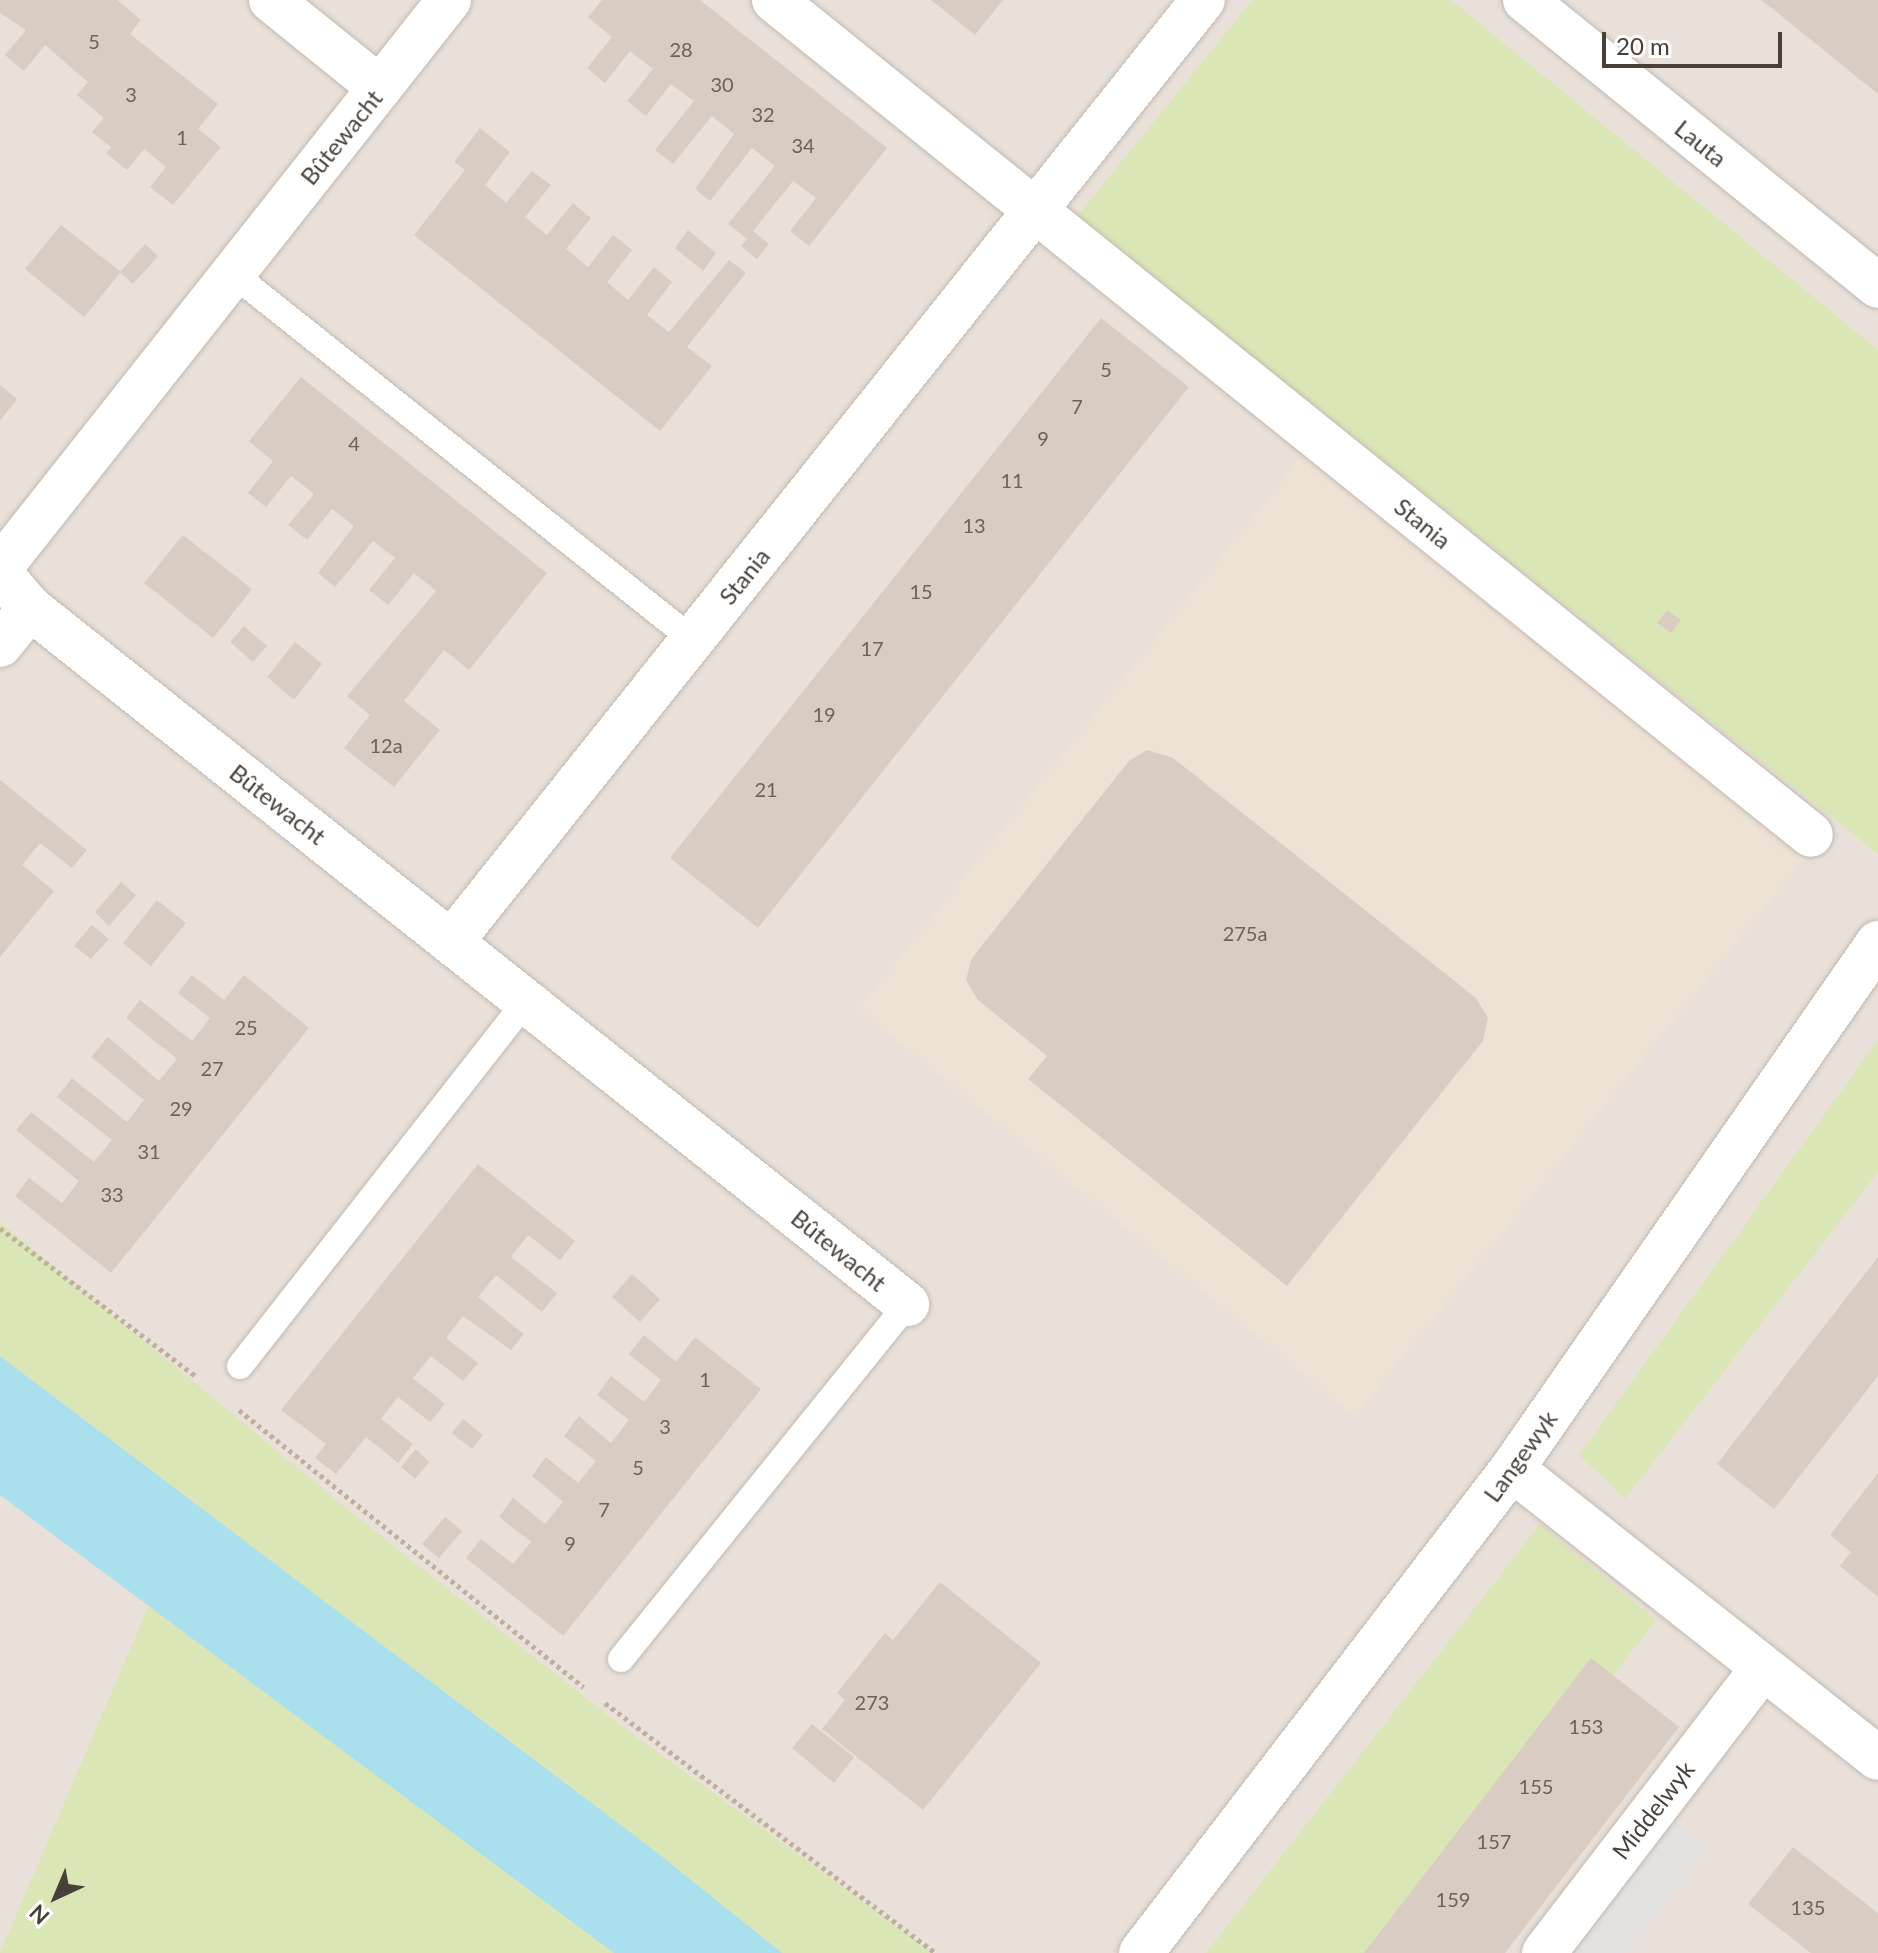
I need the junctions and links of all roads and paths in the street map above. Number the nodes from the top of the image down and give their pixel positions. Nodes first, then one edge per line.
1 (271, 0) edge
2 (449, 0) edge
3 (774, 0) edge
4 (1203, 0) edge
5 (1525, 0) edge
6 (380, 88) junction
7 (1036, 211) junction
8 (232, 273) junction
9 (1878, 286) edge
10 (0, 570) edge
11 (30, 608) junction
12 (693, 640) junction
13 (0, 645) edge
14 (1811, 835) dead end
15 (452, 941) junction
16 (1878, 943) edge
17 (528, 999) junction
18 (0, 1228) edge
19 (907, 1304) joint
20 (240, 1366) dead end
21 (205, 1383) dead end
22 (229, 1402) dead end
23 (1512, 1469) junction
24 (621, 1659) dead end
25 (1763, 1668) junction
26 (1878, 1758) edge
27 (936, 1953) edge
28 (1141, 1953) edge
29 (1544, 1953) edge

1 - 6 street
2 - 6 street, Bûtewacht
3 - 7 street, Stania
4 - 7 street, Stania
5 - 9 street, Lauta
6 - 8 street, Bûtewacht
7 - 12 street, Stania
7 - 14 street, Stania
8 - 10 street, Bûtewacht
8 - 12 lane
10 - 11 street, Bûtewacht
11 - 13 street
11 - 15 street, Bûtewacht
12 - 15 street, Stania
15 - 17 street, Bûtewacht
16 - 23 street, Langewyk
17 - 19 street, Bûtewacht
17 - 20 lane
18 - 21 path
19 - 24 lane, Bûtewacht
22 - 27 path
23 - 25 street
23 - 28 street, Langewyk
25 - 26 street
25 - 29 street, Middelwyk

